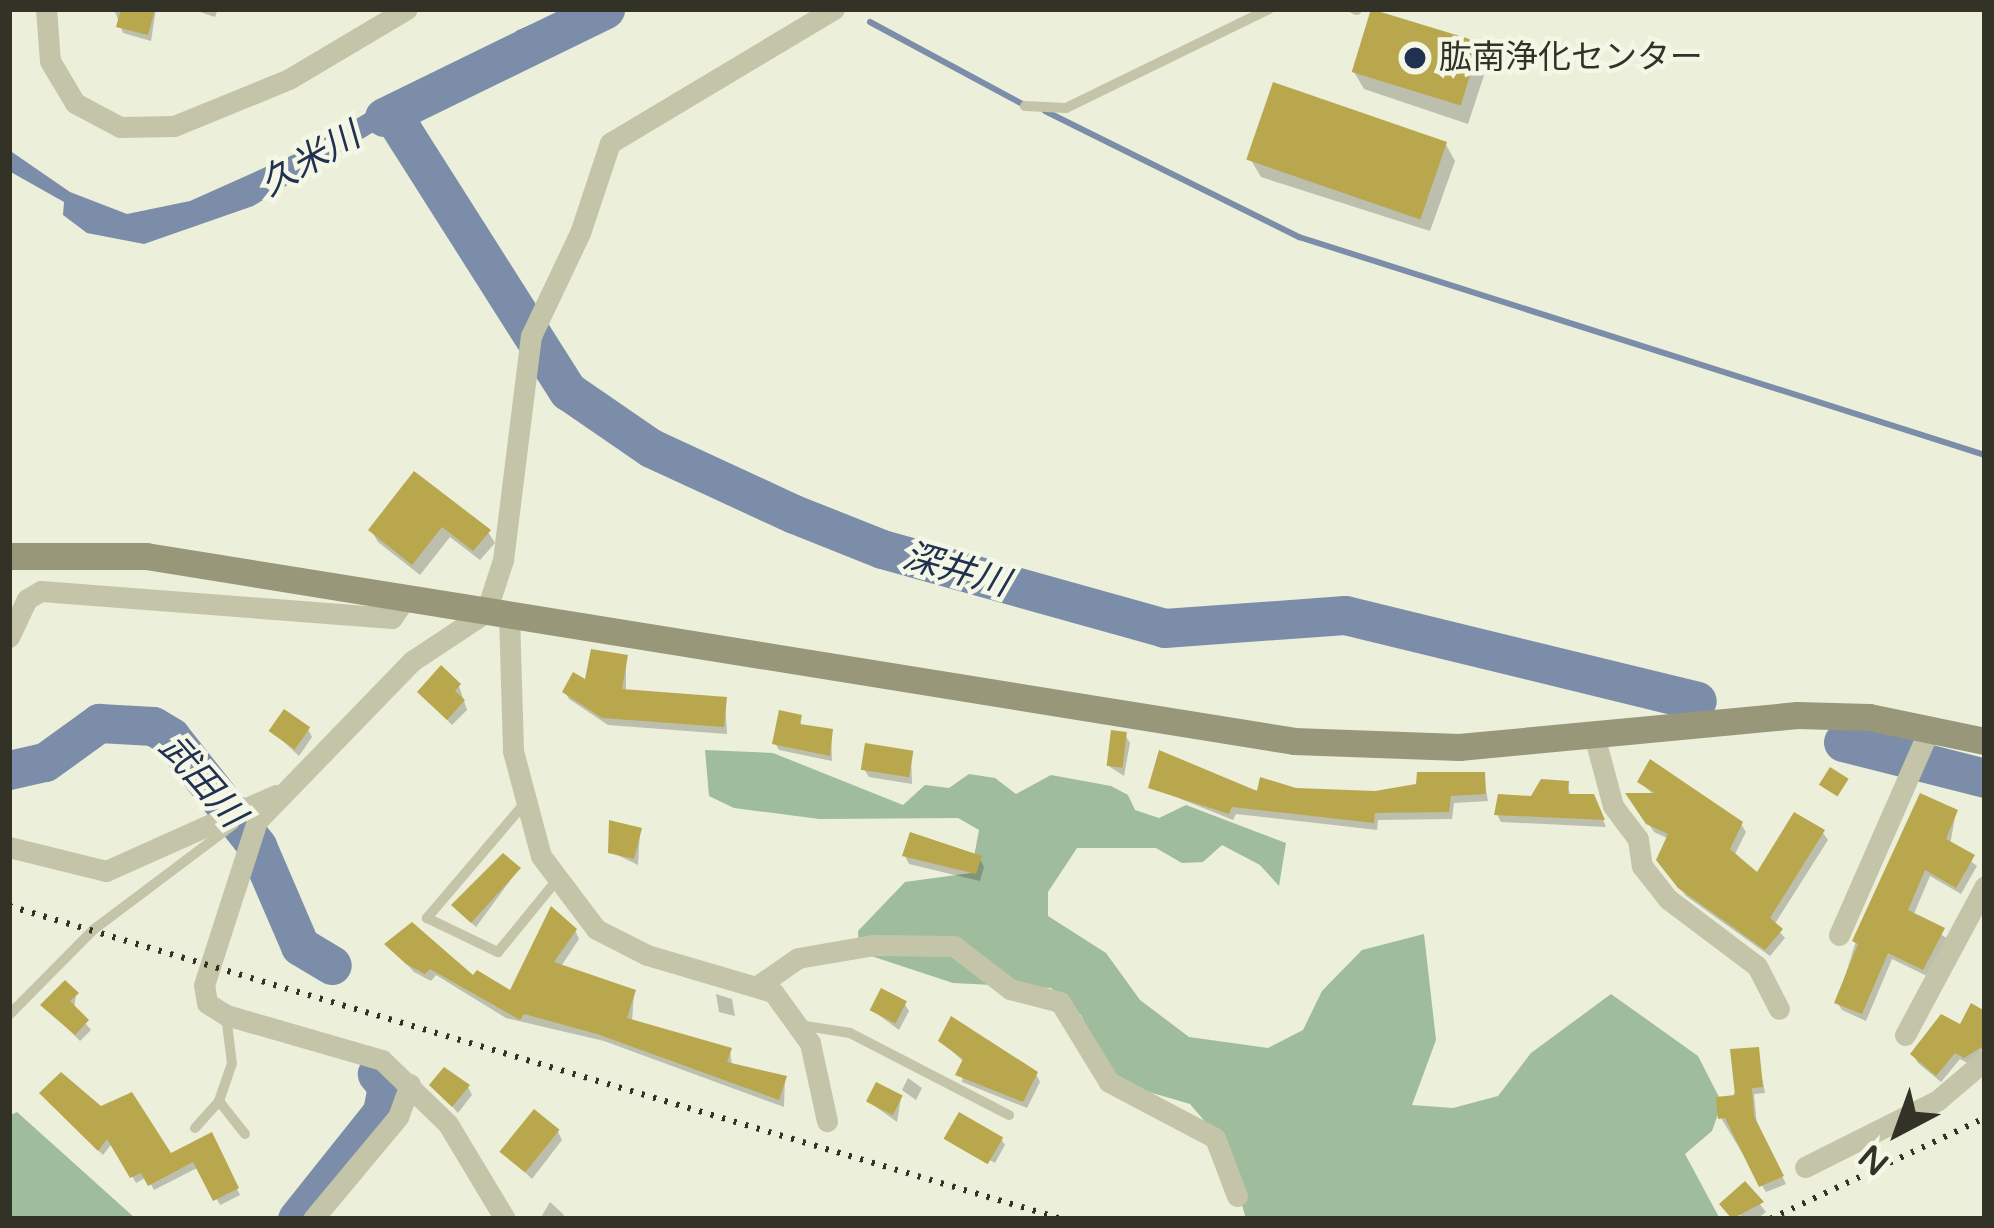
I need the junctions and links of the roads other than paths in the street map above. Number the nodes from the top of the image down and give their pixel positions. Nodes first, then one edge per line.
1 (46, 9) edge
2 (407, 9) edge
3 (834, 9) edge
4 (1269, 9) edge
5 (1024, 106) dead end
6 (9, 556) edge
7 (407, 596) junction
8 (498, 613) junction
9 (9, 637) edge
10 (1930, 728) junction
11 (1594, 735) junction
12 (1985, 741) edge
13 (277, 795) junction
14 (524, 804) junction
15 (9, 847) edge
16 (557, 880) junction
17 (1985, 886) edge
18 (1840, 934) dead end
19 (759, 986) junction
20 (1779, 1009) dead end
21 (9, 1015) edge
22 (226, 1015) junction
23 (799, 1025) junction
24 (1905, 1035) dead end
25 (1985, 1060) edge
26 (410, 1084) junction
27 (219, 1101) junction
28 (1009, 1115) dead end
29 (827, 1121) dead end
30 (195, 1128) dead end
31 (245, 1134) dead end
32 (1805, 1167) dead end
33 (1237, 1196) dead end
34 (313, 1219) edge
35 (506, 1219) edge

1 - 2 street
3 - 8 street
4 - 5 lane
6 - 7 street
7 - 8 street
7 - 9 street
8 - 11 street
8 - 13 street
8 - 14 street
10 - 11 street
10 - 12 street
10 - 18 street
11 - 20 street
13 - 15 street
13 - 21 lane
13 - 22 street
14 - 16 street
14 - 16 lane
16 - 19 street
17 - 24 street
19 - 23 street
19 - 33 street
22 - 26 street
22 - 27 lane
23 - 28 lane
23 - 29 street
25 - 32 street
26 - 34 street
26 - 35 street
27 - 30 lane
27 - 31 lane

